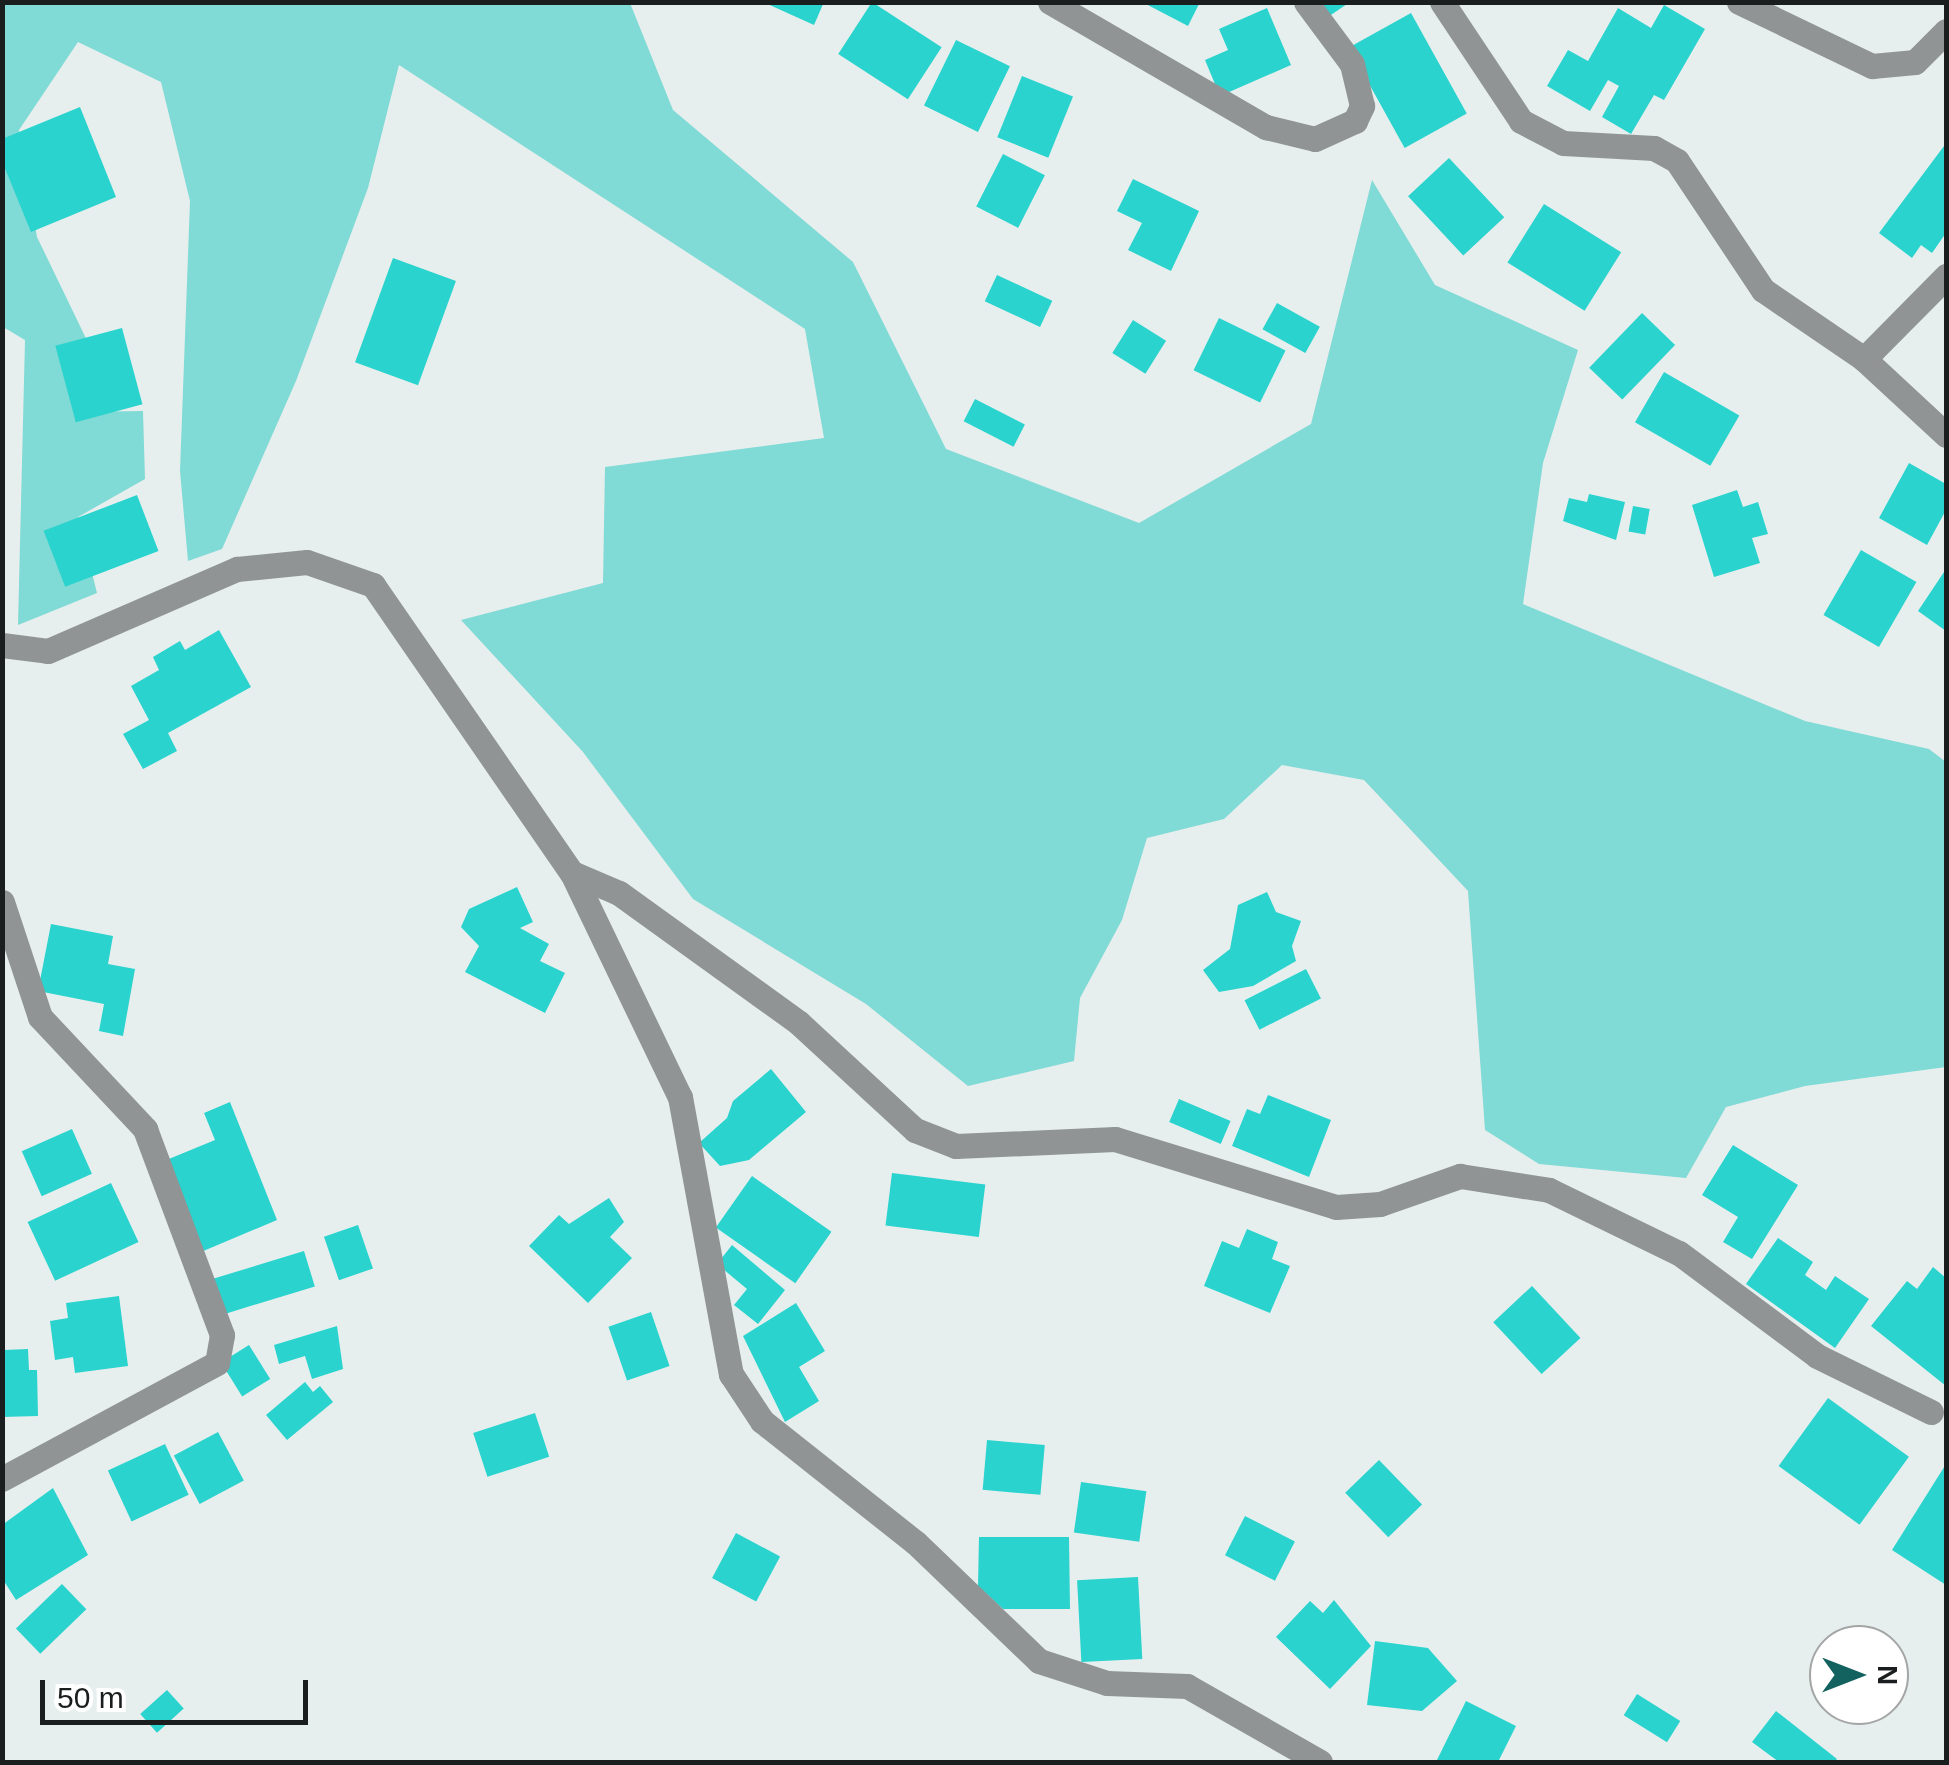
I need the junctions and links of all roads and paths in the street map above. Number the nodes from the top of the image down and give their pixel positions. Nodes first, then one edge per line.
1 (1050, 2) edge
2 (1306, 2) edge
3 (1442, 2) edge
4 (1739, 2) edge
5 (1946, 30) edge
6 (1946, 276) edge
7 (1864, 360) junction
8 (1946, 435) edge
9 (2, 644) edge
10 (572, 872) junction
11 (2, 902) edge
12 (1932, 1412) dead end
13 (2, 1479) edge
14 (1290, 1756) edge
15 (1320, 1762) edge

1 - 2 street
3 - 7 street
4 - 5 street
6 - 7 street
7 - 8 street
9 - 10 street
10 - 12 street
10 - 14 street
11 - 13 street
14 - 15 street

